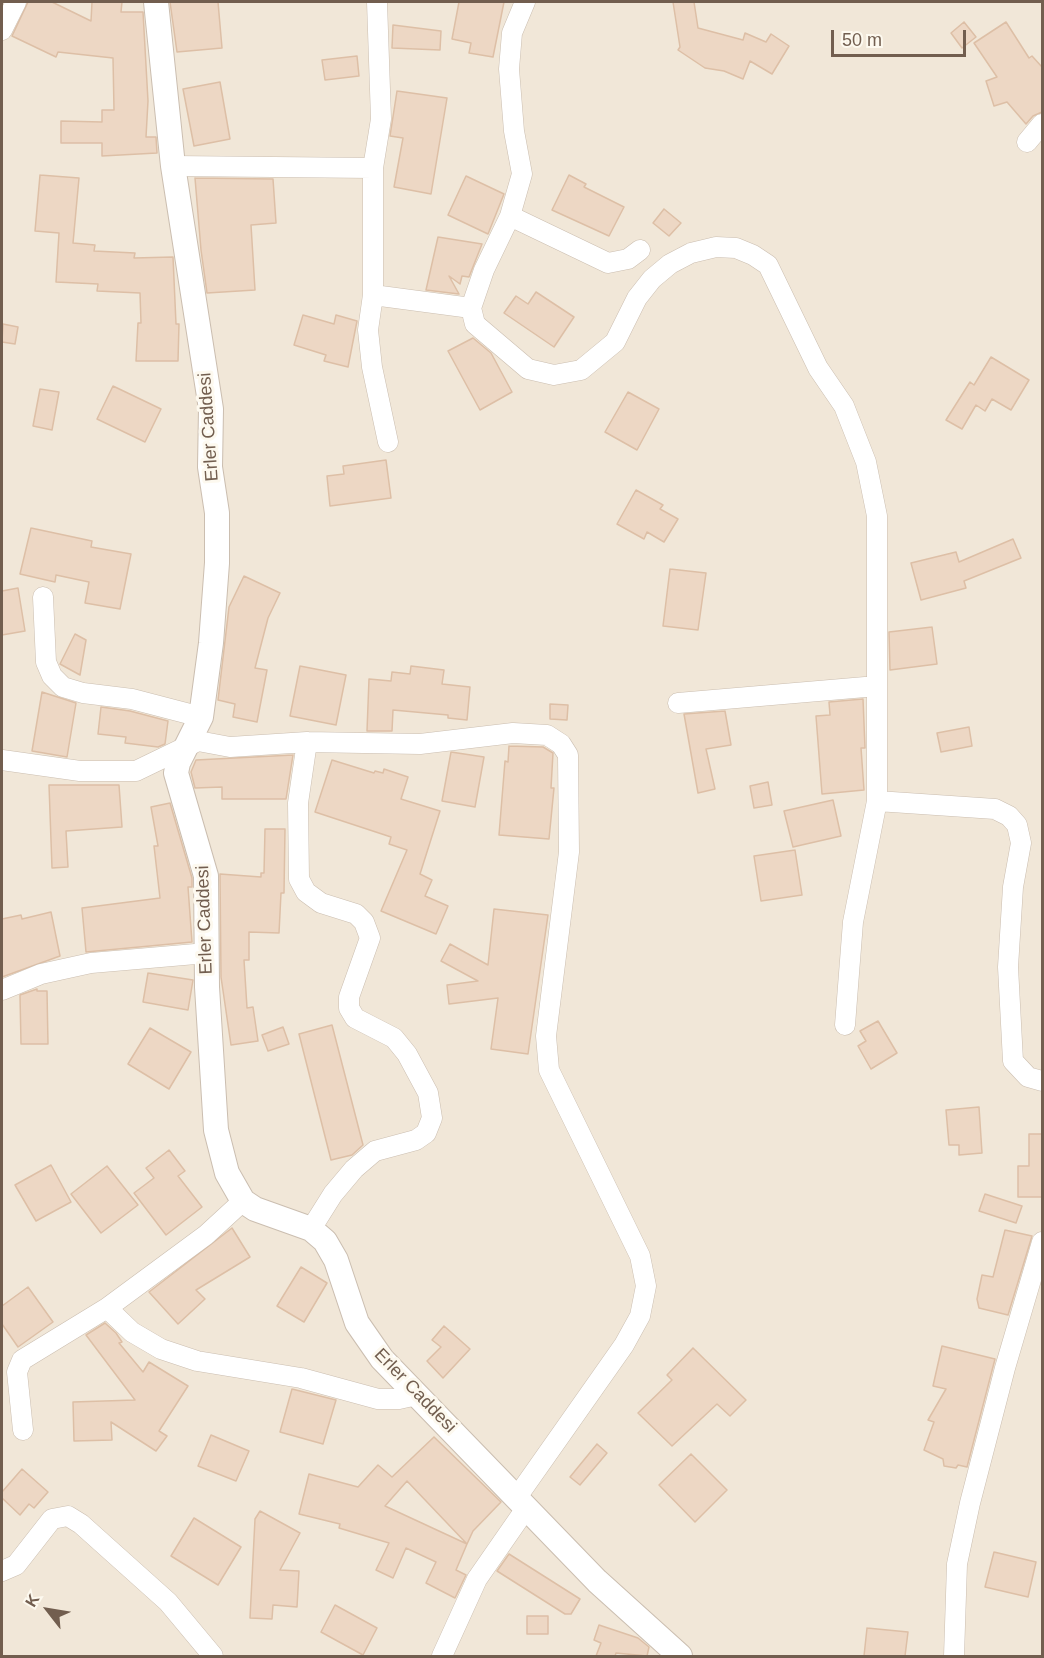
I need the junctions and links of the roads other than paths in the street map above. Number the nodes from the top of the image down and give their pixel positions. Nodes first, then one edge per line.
1 (16, 2) edge
2 (156, 2) edge
3 (377, 2) edge
4 (525, 2) edge
5 (2, 30) edge
6 (1042, 124) edge
7 (1027, 142) dead end
8 (173, 166) junction
9 (373, 168) junction
10 (510, 216) junction
11 (640, 250) dead end
12 (373, 295) junction
13 (471, 308) junction
14 (388, 442) dead end
15 (44, 597) dead end
16 (877, 687) junction
17 (678, 703) dead end
18 (201, 717) junction
19 (307, 742) junction
20 (188, 745) junction
21 (2, 760) edge
22 (877, 801) junction
23 (207, 953) junction
24 (2, 990) edge
25 (845, 1025) dead end
26 (1042, 1081) edge
27 (243, 1202) junction
28 (311, 1229) junction
29 (1042, 1242) edge
30 (107, 1308) junction
31 (417, 1395) junction
32 (23, 1430) dead end
33 (522, 1502) junction
34 (2, 1571) edge
35 (213, 1656) edge
36 (442, 1656) edge
37 (680, 1656) edge
38 (954, 1656) edge

1 - 5 street
2 - 8 street, Erler Caddesi
3 - 9 street
4 - 10 street
6 - 7 street
8 - 9 street
8 - 18 street, Erler Caddesi
9 - 12 street
10 - 11 street
10 - 13 street
12 - 13 street
12 - 14 street
13 - 16 street
15 - 18 street
16 - 17 street
16 - 22 street
18 - 20 street, Erler Caddesi
19 - 20 street
19 - 28 street
19 - 33 street
20 - 21 street
20 - 23 street, Erler Caddesi
22 - 25 street
22 - 26 street
23 - 24 street
23 - 27 street, Erler Caddesi
27 - 28 street, Erler Caddesi
27 - 30 street
28 - 31 street, Erler Caddesi
29 - 38 street
30 - 31 street
30 - 32 street
31 - 33 street, Erler Caddesi
33 - 36 street
33 - 37 street, Erler Caddesi
34 - 35 street

